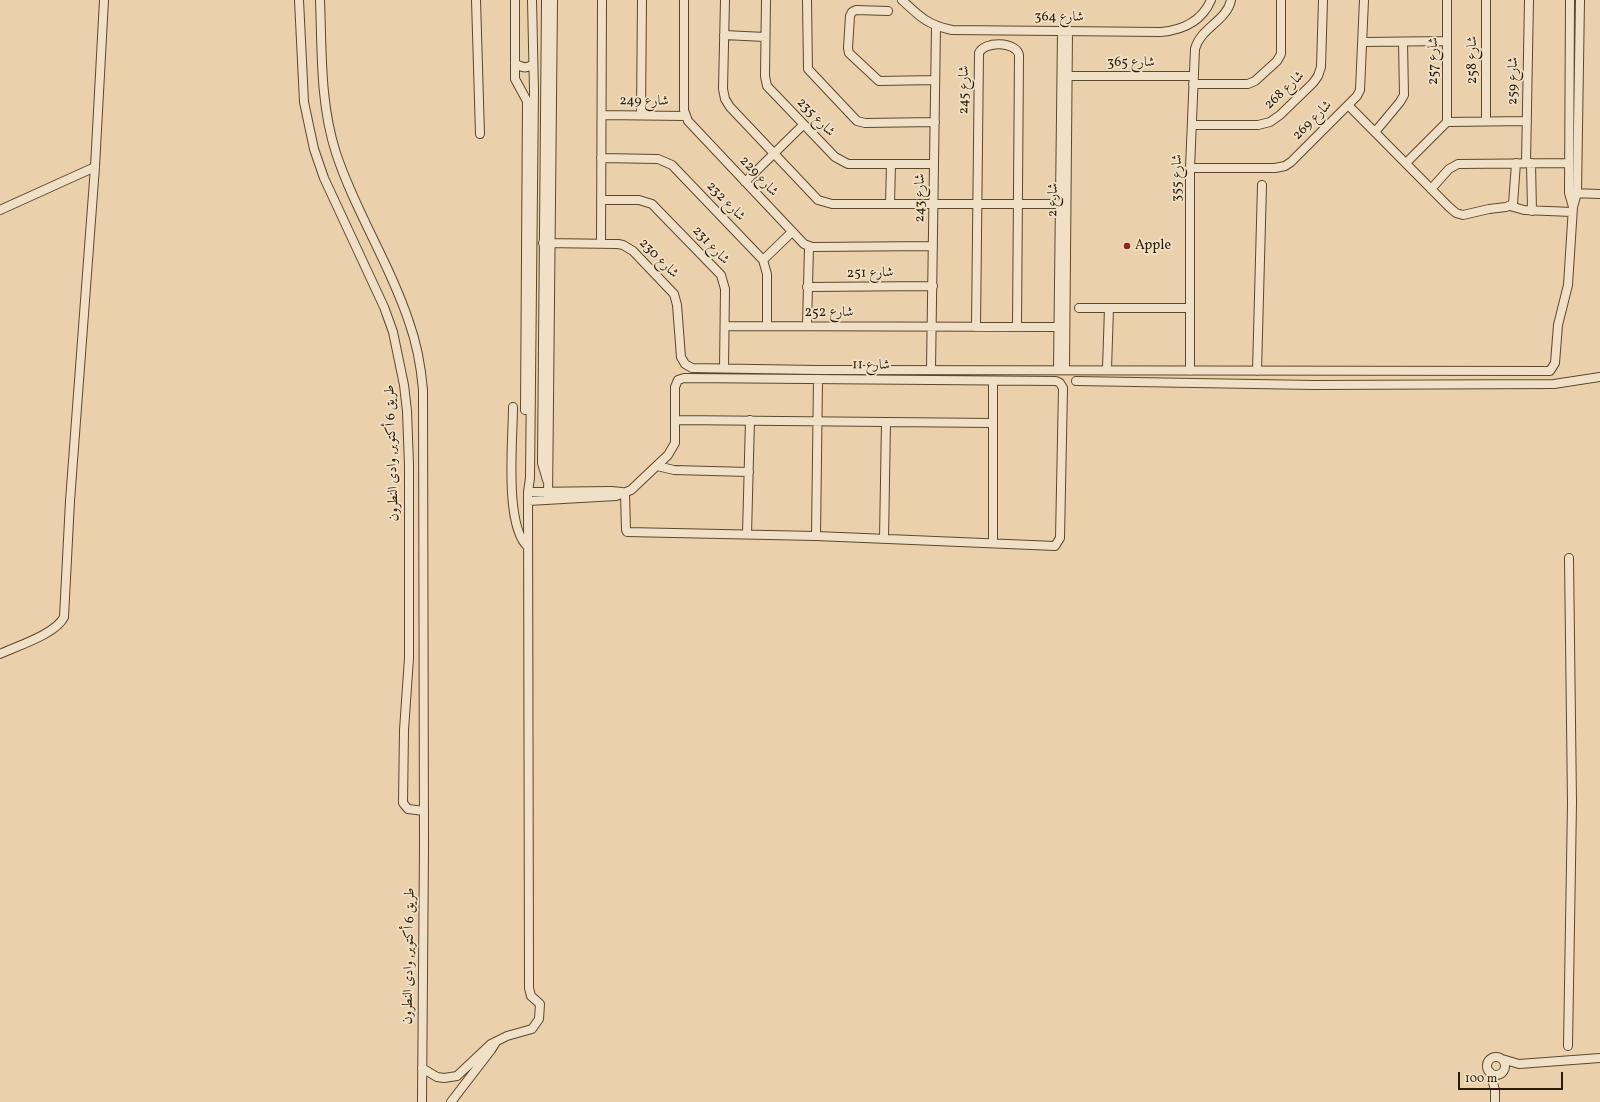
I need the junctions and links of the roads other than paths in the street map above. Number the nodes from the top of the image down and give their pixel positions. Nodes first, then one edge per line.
1 (104, 0) edge
2 (299, 0) edge
3 (320, 0) edge
4 (476, 0) edge
5 (515, 0) edge
6 (532, 0) edge
7 (546, 0) edge
8 (553, 0) edge
9 (602, 0) edge
10 (642, 0) edge
11 (684, 0) edge
12 (724, 0) edge
13 (766, 0) edge
14 (807, 0) edge
15 (902, 0) edge
16 (1211, 0) edge
17 (1231, 0) edge
18 (1281, 0) edge
19 (1323, 0) edge
20 (1364, 0) edge
21 (1447, 0) edge
22 (1486, 0) edge
23 (1529, 0) edge
24 (1570, 0) edge
25 (1580, 0) edge
26 (888, 11) dead end
27 (1204, 12) junction
28 (1216, 22) junction
29 (936, 26) junction
30 (1065, 31) junction
31 (724, 35) junction
32 (765, 37) junction
33 (1447, 41) junction
34 (1363, 42) junction
35 (1403, 42) junction
36 (515, 63) junction
37 (533, 64) junction
38 (1068, 76) junction
39 (935, 80) junction
40 (1194, 80) junction
41 (534, 91) junction
42 (522, 92) junction
43 (1348, 105) junction
44 (602, 115) junction
45 (641, 115) junction
46 (685, 116) junction
47 (1486, 121) junction
48 (1527, 121) junction
49 (935, 122) junction
50 (1448, 122) junction
51 (803, 125) junction
52 (1192, 125) junction
53 (1376, 132) junction
54 (480, 134) dead end
55 (774, 154) junction
56 (601, 158) junction
57 (1406, 163) junction
58 (1516, 163) junction
59 (1528, 163) junction
60 (1569, 163) junction
61 (891, 164) junction
62 (934, 164) junction
63 (95, 167) junction
64 (1190, 168) junction
65 (745, 182) junction
66 (1262, 185) dead end
67 (1431, 189) junction
68 (1573, 193) junction
69 (1063, 194) junction
70 (1600, 194) edge
71 (601, 200) junction
72 (890, 204) junction
73 (934, 204) junction
74 (977, 204) junction
75 (1017, 204) junction
76 (1060, 204) junction
77 (1510, 206) junction
78 (0, 210) edge
79 (1572, 210) junction
80 (1532, 211) junction
81 (792, 232) junction
82 (547, 243) junction
83 (601, 244) junction
84 (933, 246) junction
85 (809, 247) junction
86 (763, 260) junction
87 (933, 286) junction
88 (807, 287) junction
89 (1079, 308) dead end
90 (1109, 308) junction
91 (1190, 308) junction
92 (725, 326) junction
93 (767, 326) junction
94 (807, 326) junction
95 (932, 327) junction
96 (976, 327) junction
97 (1017, 327) junction
98 (1058, 328) junction
99 (692, 368) joint
100 (724, 368) junction
101 (931, 369) junction
102 (1061, 369) junction
103 (1107, 369) junction
104 (1190, 371) junction
105 (1257, 371) junction
106 (1547, 372) junction
107 (1600, 377) edge
108 (818, 379) junction
109 (993, 381) junction
110 (1076, 381) dead end
111 (1549, 384) junction
112 (528, 397) junction
113 (513, 407) dead end
114 (676, 420) junction
115 (750, 420) junction
116 (817, 421) junction
117 (886, 422) junction
118 (993, 423) junction
119 (657, 466) junction
120 (749, 472) junction
121 (528, 489) junction
122 (625, 493) junction
123 (548, 496) junction
124 (528, 501) junction
125 (747, 534) junction
126 (816, 536) junction
127 (884, 539) junction
128 (993, 544) junction
129 (528, 547) junction
130 (1569, 558) dead end
131 (54, 627) junction
132 (0, 648) edge
133 (0, 654) edge
134 (424, 811) junction
135 (496, 1041) junction
136 (1568, 1046) dead end
137 (1600, 1058) edge
138 (1502, 1059) junction
139 (1519, 1064) junction
140 (422, 1068) junction
141 (1490, 1072) junction
142 (1502, 1073) junction
143 (1495, 1090) junction
144 (422, 1102) edge
145 (451, 1102) edge
146 (1495, 1102) edge

1 - 63 street
2 - 134 street, طريق 6 أكتوبر, وادى النطرون
3 - 134 street, طريق 6 أكتوبر, وادى النطرون
4 - 54 street
5 - 36 street
6 - 37 street
7 - 82 street
8 - 82 street
9 - 44 street
10 - 45 street
11 - 46 street
12 - 31 street
13 - 32 street, شارع 235
14 - 49 street
15 - 29 street, شارع 364
16 - 27 street, شارع 364
17 - 28 street, شارع 355
18 - 40 street, شارع 365
19 - 52 street, شارع 268
20 - 34 street, شارع 269
21 - 33 street, شارع 257
22 - 47 street, شارع 258
23 - 48 street, شارع 259
24 - 60 street
25 - 68 street
26 - 39 street
27 - 28 street
27 - 30 street, شارع 364
28 - 40 street, شارع 355
29 - 30 street, شارع 364
29 - 39 street, شارع 243
30 - 38 street, شارع 2
30 - 69 street, شارع 2
31 - 32 street
31 - 55 street
32 - 51 street, شارع 235
33 - 35 street
33 - 50 street, شارع 257
34 - 35 street
34 - 43 street, شارع 269
35 - 53 street
36 - 37 street
36 - 42 street
37 - 41 street
38 - 40 street, شارع 365
38 - 69 street, شارع 2
39 - 49 street, شارع 243
40 - 52 street, شارع 355
41 - 42 street
41 - 112 street
42 - 112 street
43 - 53 street
43 - 64 street, شارع 269
44 - 45 street, شارع 249
44 - 56 street
45 - 46 street, شارع 249
46 - 65 street, شارع 229
47 - 48 street
47 - 50 street
48 - 59 street, شارع 259
49 - 62 street, شارع 243
50 - 57 street
51 - 55 street
51 - 61 street, شارع 235
52 - 64 street, شارع 355
53 - 57 street
55 - 65 street
55 - 72 street
56 - 71 street
56 - 86 street, شارع 232
57 - 67 street
58 - 59 street
58 - 67 street
58 - 77 street
59 - 60 street
59 - 80 street, شارع 259
60 - 68 street
61 - 62 street, شارع 235
61 - 72 street
62 - 73 street, شارع 243
63 - 78 street
63 - 131 street
64 - 91 street, شارع 355
65 - 81 street, شارع 229
66 - 105 street
67 - 77 street
68 - 70 street
68 - 79 street
69 - 76 street, شارع 2
69 - 102 street, شارع 2
71 - 83 street
71 - 92 street, شارع 231
72 - 73 street
73 - 74 street
73 - 84 street, شارع 243
74 - 75 street
74 - 75 street, شارع 245
74 - 96 street, شارع 245
75 - 76 street
75 - 97 street, شارع 245
76 - 98 street, شارع 2
77 - 80 street
79 - 80 street
79 - 106 street
81 - 85 street, شارع 229
81 - 86 street
82 - 83 street, شارع 230
82 - 123 street
83 - 99 street, شارع 230
84 - 85 street
84 - 87 street, شارع 243
85 - 88 street
86 - 93 street
87 - 88 street, شارع 251
87 - 95 street, شارع 243
88 - 94 street
89 - 90 street
90 - 91 street
90 - 103 street
91 - 104 street, شارع 355
92 - 93 street, شارع 252
92 - 100 street, شارع 231
93 - 94 street, شارع 252
94 - 95 street, شارع 252
95 - 96 street, شارع 252
95 - 101 street, شارع 243
96 - 97 street, شارع 252
97 - 98 street, شارع 252
98 - 102 street, شارع 2
99 - 100 street, شارع 11
100 - 101 street, شارع 11
101 - 102 street, شارع 11
102 - 103 street, شارع 11
103 - 104 street, شارع 11
104 - 105 street, شارع 11
105 - 106 street, شارع 11
106 - 111 street
107 - 111 street
108 - 109 street, شارع 11
108 - 114 street, شارع 11
108 - 116 street
109 - 118 street
109 - 128 street, شارع 11
110 - 111 street
112 - 121 street
113 - 129 street
114 - 115 street
114 - 119 street
115 - 116 street
115 - 120 street
116 - 117 street
116 - 126 street
117 - 118 street
117 - 127 street
118 - 128 street
119 - 120 street
119 - 122 street
120 - 125 street
121 - 123 street
121 - 124 street
122 - 123 street
122 - 125 street
123 - 124 street
124 - 129 street
125 - 126 street
126 - 127 street
127 - 128 street
129 - 135 street
130 - 136 street
131 - 132 street
131 - 133 street
134 - 140 street, طريق 6 أكتوبر, وادى النطرون
135 - 140 street
135 - 145 street
137 - 139 street
138 - 139 street
138 - 141 street
138 - 142 street
139 - 142 street
140 - 144 street, طريق 6 أكتوبر, وادى النطرون
141 - 142 street
141 - 143 street
142 - 143 street
143 - 146 street

